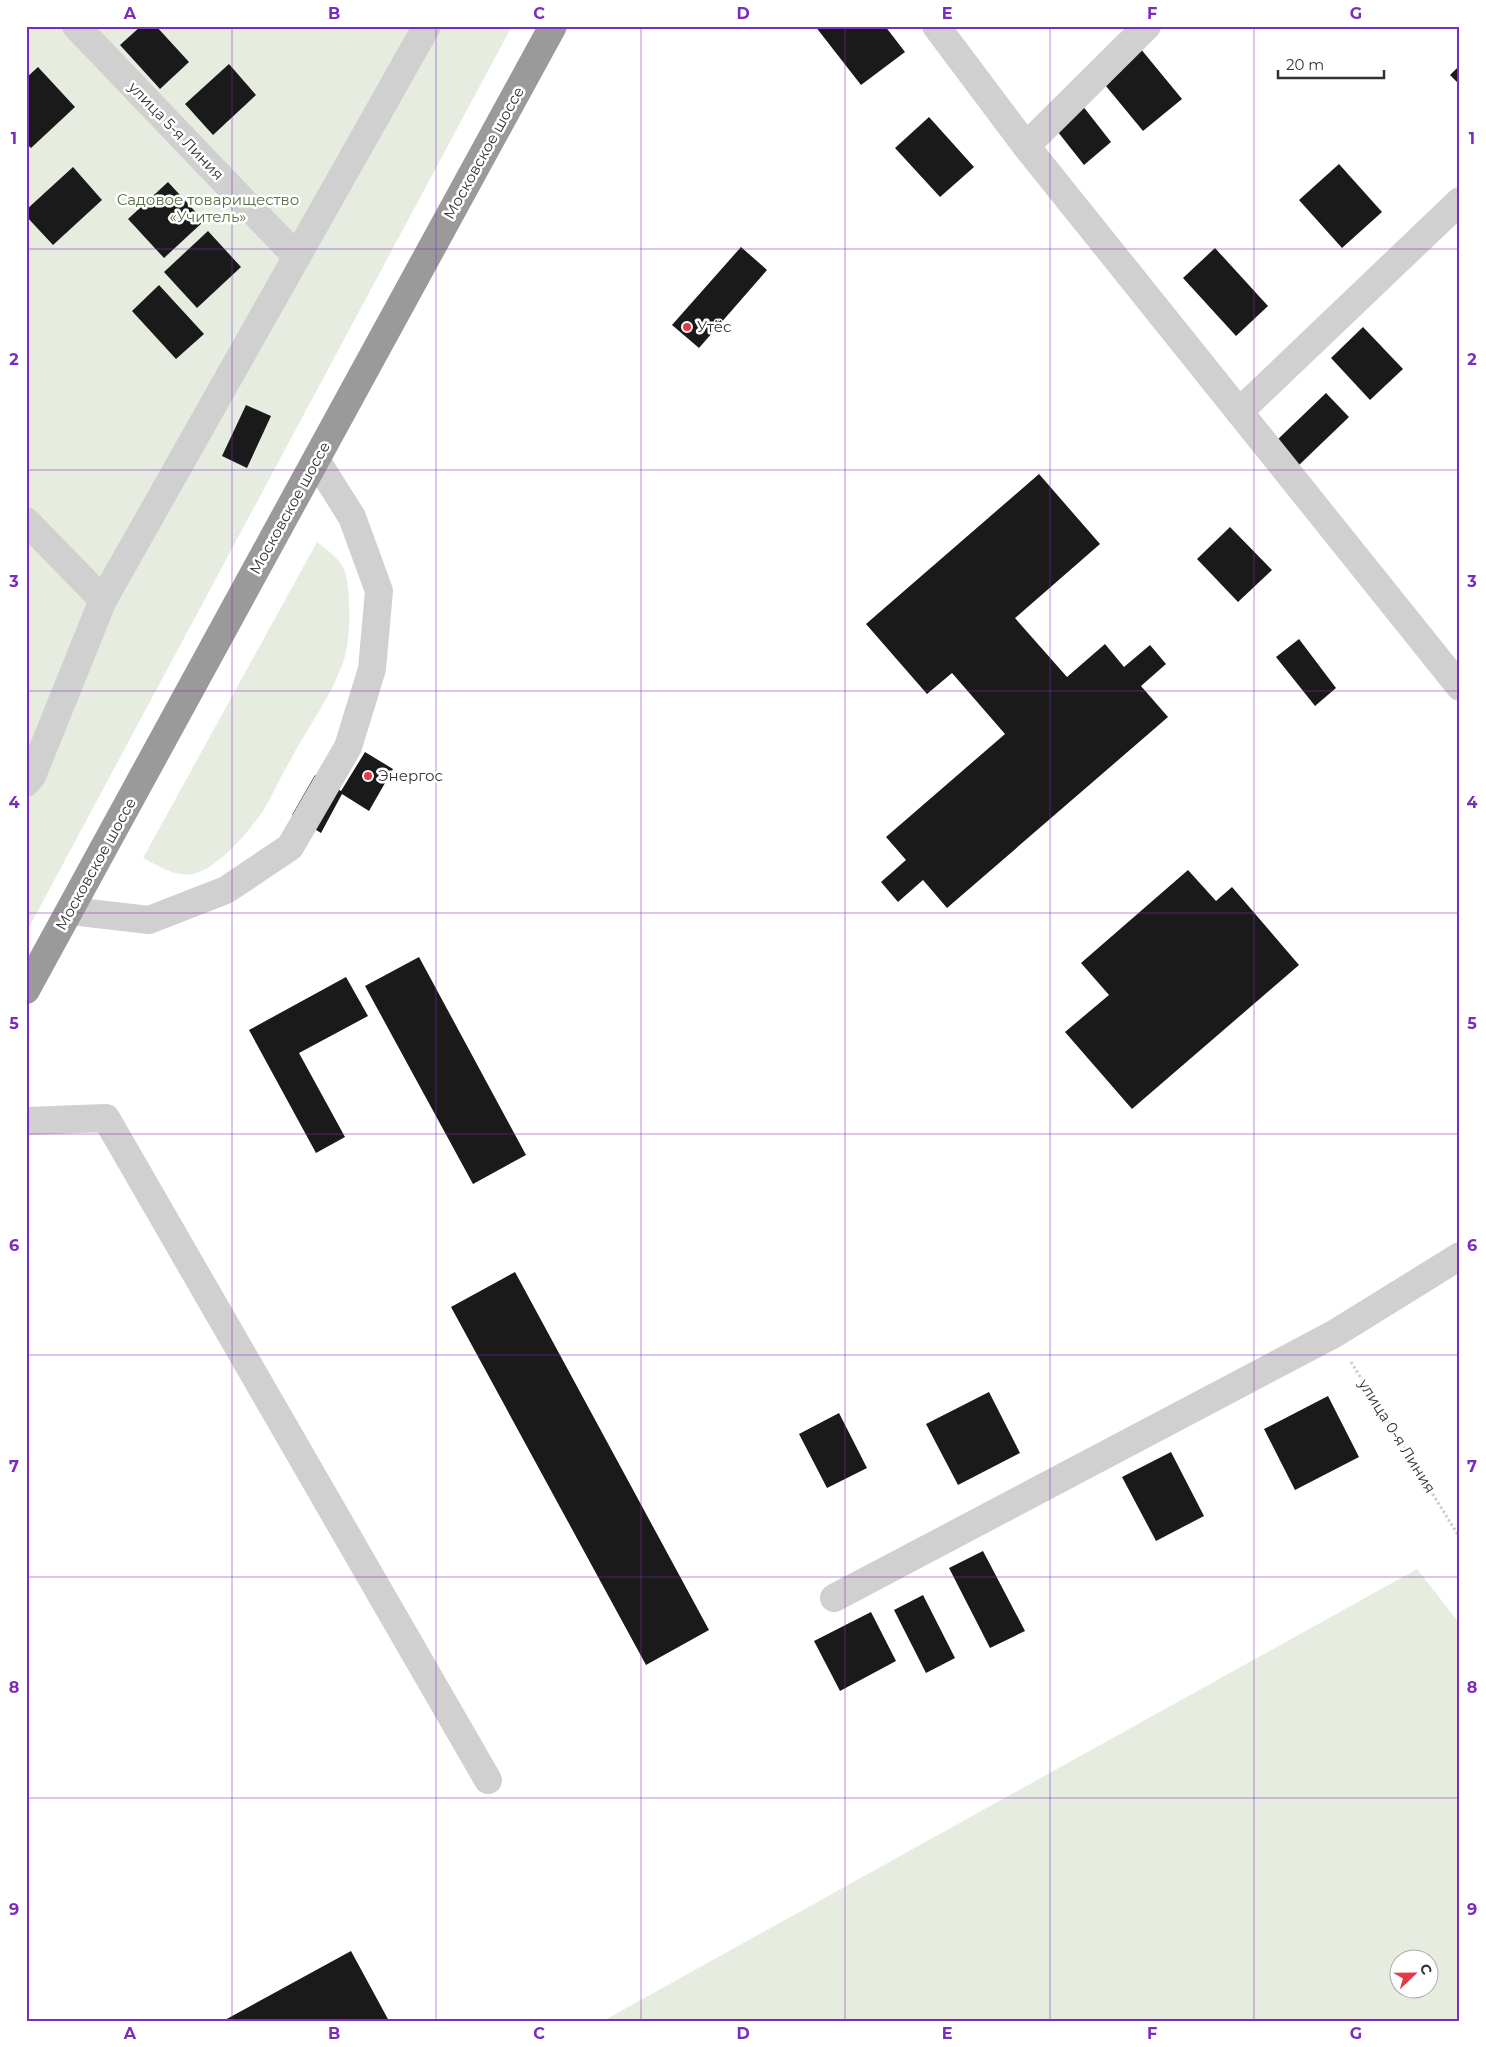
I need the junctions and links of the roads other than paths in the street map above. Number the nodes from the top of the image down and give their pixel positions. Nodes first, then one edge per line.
1 (76, 26) edge
2 (427, 26) edge
3 (553, 26) edge
4 (936, 26) edge
5 (1147, 26) edge
6 (1026, 146) junction
7 (1460, 201) edge
8 (297, 257) junction
9 (1239, 412) junction
10 (316, 460) junction
11 (26, 521) edge
12 (103, 600) junction
13 (1456, 674) edge
14 (26, 783) edge
15 (70, 911) junction
16 (26, 990) edge
17 (26, 1121) edge
18 (1460, 1256) edge
19 (834, 1598) dead end
20 (488, 1780) dead end

1 - 8 street, улица 5-я Линия
2 - 8 street
3 - 10 highway, Московское шоссе
4 - 6 street
5 - 6 street
6 - 9 street
7 - 9 street
8 - 12 street
9 - 13 street
10 - 15 highway, Московское шоссе
10 - 15 street
11 - 12 street
12 - 14 street
15 - 16 highway, Московское шоссе
17 - 20 street
18 - 19 street

